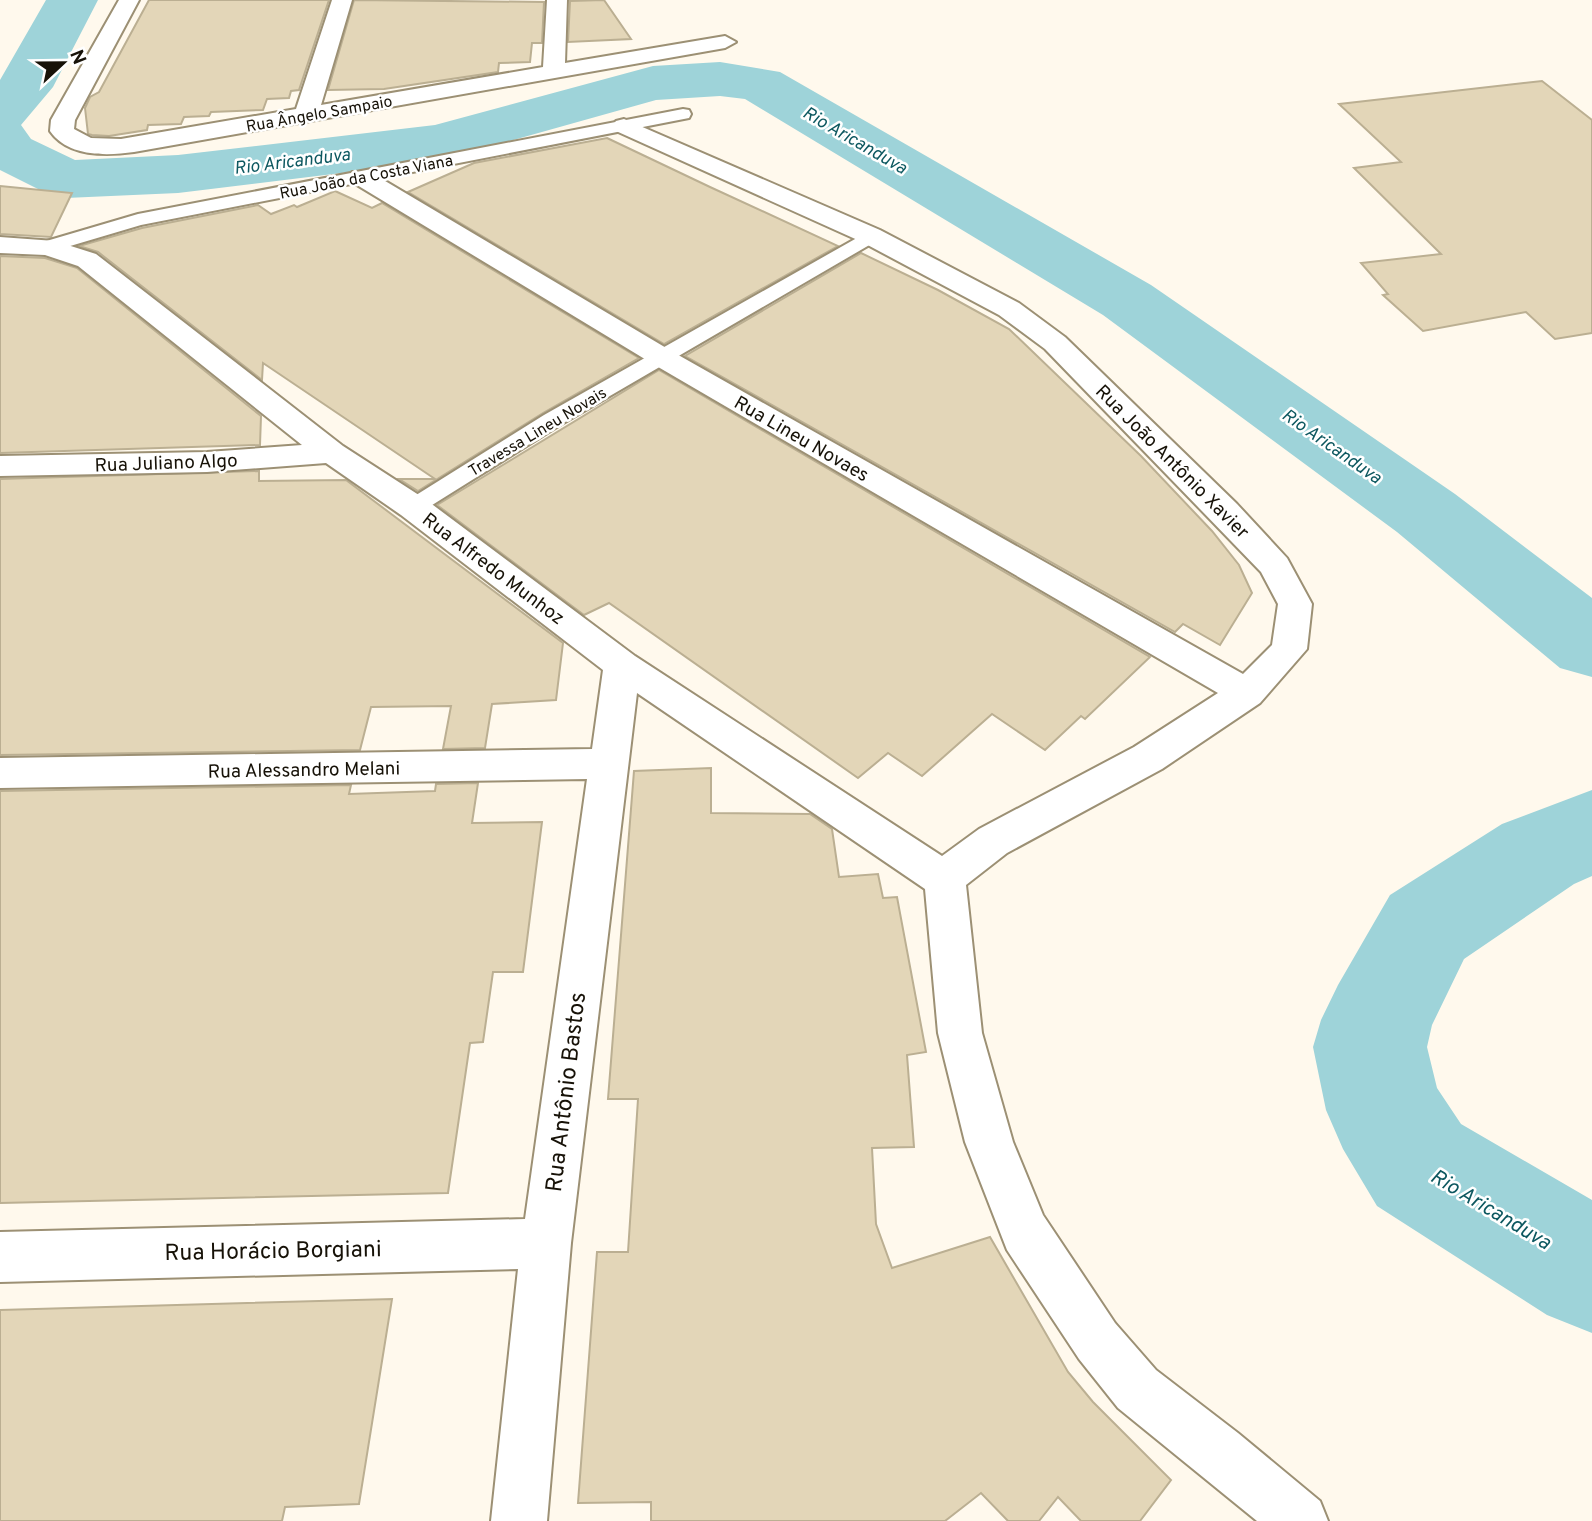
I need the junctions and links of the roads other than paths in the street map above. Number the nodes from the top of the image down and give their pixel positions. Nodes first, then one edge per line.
1 (129, 0) edge
2 (342, 0) edge
3 (557, 0) edge
4 (725, 42) dead end
5 (554, 72) junction
6 (683, 114) dead end
7 (306, 115) junction
8 (624, 126) junction
9 (361, 177) junction
10 (871, 236) junction
11 (0, 245) edge
12 (50, 246) junction
13 (663, 358) junction
14 (332, 453) junction
15 (0, 466) edge
16 (414, 507) junction
17 (622, 665) junction
18 (1247, 693) junction
19 (607, 764) junction
20 (0, 774) edge
21 (946, 880) junction
22 (546, 1242) junction
23 (0, 1257) edge
24 (519, 1521) edge
25 (1300, 1521) edge

1 - 7 street, Rua Ângelo Sampaio
2 - 7 street
3 - 5 street
4 - 5 street, Rua Ângelo Sampaio
5 - 7 street, Rua Ângelo Sampaio
6 - 8 lane, Rua João da Costa Viana
8 - 9 lane, Rua João da Costa Viana
8 - 10 street, Rua João Antônio Xavier
9 - 12 lane, Rua João da Costa Viana
9 - 13 street, Rua Lineu Novaes
10 - 13 lane, Travessa Lineu Novais
10 - 18 street, Rua João Antônio Xavier
11 - 12 street, Rua Alfredo Munhoz
12 - 14 street, Rua Alfredo Munhoz
13 - 16 lane, Travessa Lineu Novais
13 - 18 street, Rua Lineu Novaes
14 - 15 street, Rua Juliano Algo
14 - 16 street, Rua Alfredo Munhoz
16 - 17 street, Rua Alfredo Munhoz
17 - 19 street, Rua Antônio Bastos
17 - 21 street, Rua Alfredo Munhoz
18 - 21 street, Rua João Antônio Xavier
19 - 20 street, Rua Alessandro Melani
19 - 22 street, Rua Antônio Bastos
21 - 25 street
22 - 23 street, Rua Horácio Borgiani
22 - 24 street, Rua Antônio Bastos

